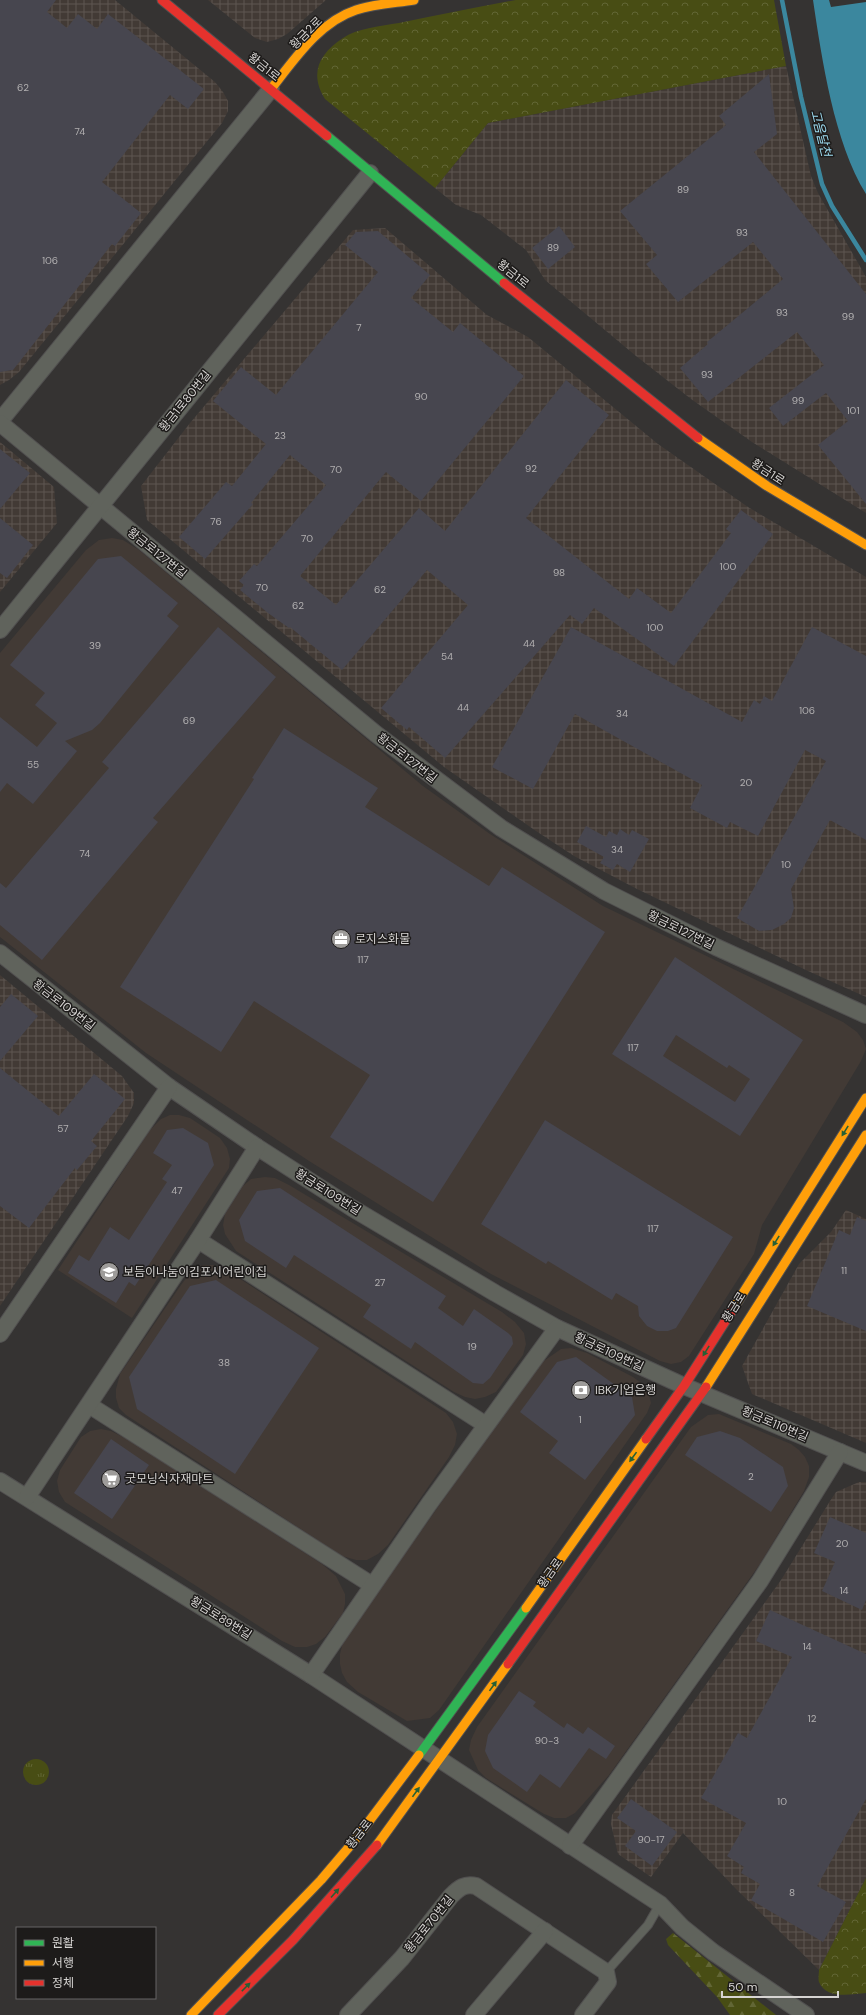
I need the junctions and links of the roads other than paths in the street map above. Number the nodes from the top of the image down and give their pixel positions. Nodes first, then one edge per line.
1 (162, 0) edge
2 (414, 0) edge
3 (271, 89) junction
4 (370, 174) junction
5 (0, 422) edge
6 (99, 506) junction
7 (866, 545) edge
8 (0, 630) edge
9 (0, 953) edge
10 (866, 1015) edge
11 (170, 1087) junction
12 (866, 1098) edge
13 (866, 1135) edge
14 (257, 1147) junction
15 (198, 1240) junction
16 (557, 1328) junction
17 (0, 1334) edge
18 (684, 1386) junction
19 (702, 1393) junction
20 (89, 1405) junction
21 (486, 1425) junction
22 (840, 1452) junction
23 (866, 1463) edge
24 (0, 1481) edge
25 (27, 1497) junction
26 (372, 1585) junction
27 (311, 1675) junction
28 (423, 1750) junction
29 (439, 1760) junction
30 (570, 1846) junction
31 (660, 1904) junction
32 (545, 1931) junction
33 (606, 1972) junction
34 (191, 2015) edge
35 (218, 2015) edge
36 (348, 2015) edge
37 (474, 2015) edge
38 (582, 2015) edge
39 (806, 2015) edge

1 - 3 street, 황금1로
2 - 3 street, 황금2로
3 - 4 street, 황금1로
3 - 5 street
4 - 6 street, 황금1로80번길
4 - 7 street, 황금1로
5 - 6 street, 황금로127번길
6 - 8 street, 황금1로80번길
6 - 10 street, 황금로127번길
9 - 11 street, 황금로109번길
11 - 14 street, 황금로109번길
11 - 17 street
12 -> 18 street, 황금로
13 - 19 street, 황금로
14 - 15 street
14 - 16 street, 황금로109번길
15 - 20 street
15 - 21 street
16 - 18 street, 황금로109번길
16 - 21 street
18 - 19 street, 황금로110번길
18 -> 28 street, 황금로
19 - 22 street, 황금로110번길
29 -> 19 street, 황금로
20 - 25 street
20 - 26 street
21 - 26 street
22 - 23 street, 황금로110번길
22 - 30 street
24 - 25 street, 황금로89번길
25 - 27 street, 황금로89번길
26 - 27 street
27 - 28 street, 황금로89번길
28 - 29 street, 황금로89번길
28 - 34 street, 황금로
29 - 30 street
35 -> 29 street, 황금로
30 - 31 street
31 - 33 lane
31 - 39 street
32 - 33 street, 황금로70번길
32 - 36 street, 황금로70번길
32 - 37 street
33 - 38 street

